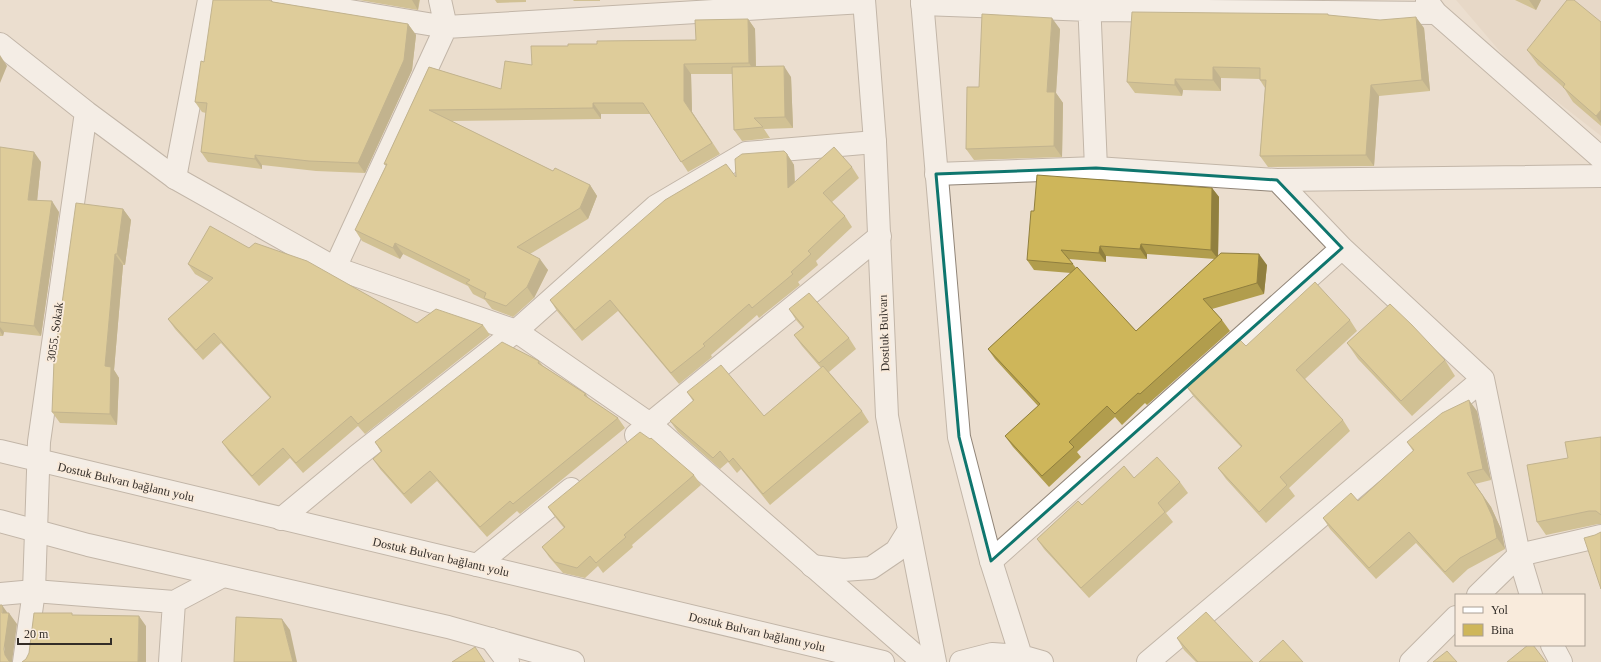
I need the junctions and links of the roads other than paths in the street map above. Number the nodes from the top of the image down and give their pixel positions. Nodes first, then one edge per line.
1 (209, 0) edge
2 (283, 0) edge
3 (440, 0) edge
4 (864, 1) edge
5 (922, 2) edge
6 (1089, 5) edge
7 (1431, 7) edge
8 (446, 27) junction
9 (0, 44) edge
10 (86, 112) junction
11 (875, 142) junction
12 (1601, 158) edge
13 (1096, 168) junction
14 (936, 174) junction
15 (1601, 176) edge
16 (175, 178) junction
17 (1276, 180) junction
18 (880, 236) junction
19 (1342, 248) junction
20 (335, 268) junction
21 (516, 331) junction
22 (1483, 380) junction
23 (650, 424) junction
24 (619, 449) edge
25 (0, 451) edge
26 (38, 460) junction
27 (588, 474) edge
28 (281, 518) junction
29 (0, 521) edge
30 (909, 530) junction
31 (36, 531) junction
32 (1601, 536) edge
33 (1519, 555) junction
34 (991, 560) junction
35 (477, 565) junction
36 (812, 566) junction
37 (223, 576) junction
38 (34, 591) junction
39 (0, 594) edge
40 (1479, 594) edge
41 (1531, 594) edge
42 (174, 602) junction
43 (1455, 618) edge
44 (491, 639) junction
45 (1553, 646) edge
46 (1021, 656) junction
47 (24, 662) edge
48 (170, 662) edge
49 (508, 662) edge
50 (573, 662) edge
51 (883, 662) edge
52 (923, 662) edge
53 (935, 662) edge
54 (961, 662) edge
55 (1042, 662) edge
56 (1148, 662) edge
57 (1411, 662) edge
58 (1561, 662) edge

1 - 16 street
2 - 8 street
3 - 8 street
4 - 8 street
4 - 11 street, Dostluk Bulvarı
5 - 6 street
5 - 14 street
6 - 7 street
6 - 13 street
7 - 12 street
8 - 20 street
9 - 10 street
10 - 16 street
10 - 26 street, 3055. Sokak
11 - 18 street, Dostluk Bulvarı
11 - 21 street
13 - 14 street
13 - 17 street
14 - 34 street
15 - 17 street
16 - 20 street
17 - 19 street
18 - 23 street
18 - 30 street, Dostluk Bulvarı
19 - 22 street
19 - 34 street
20 - 21 street
21 - 23 street
21 - 28 street
22 - 33 street
22 - 56 street
23 - 24 street
23 - 36 street
25 - 26 street, Dostuk Bulvarı bağlantı yolu
26 - 28 street, Dostuk Bulvarı bağlantı yolu
26 - 31 street, 3055. Sokak
27 - 35 street
28 - 35 street, Dostuk Bulvarı bağlantı yolu
29 - 31 street
30 - 36 street
30 - 53 street, Dostluk Bulvarı
31 - 37 street
31 - 38 street, 3055. Sokak
32 - 33 street
33 - 40 street
33 - 41 street
34 - 46 street
35 - 51 street, Dostuk Bulvarı bağlantı yolu
36 - 52 street
37 - 42 street
37 - 44 street
38 - 39 street
38 - 42 street
38 - 47 street, 3055. Sokak
42 - 48 street
43 - 57 street
44 - 49 street
44 - 50 street
45 - 58 street
46 - 54 street
46 - 55 street

